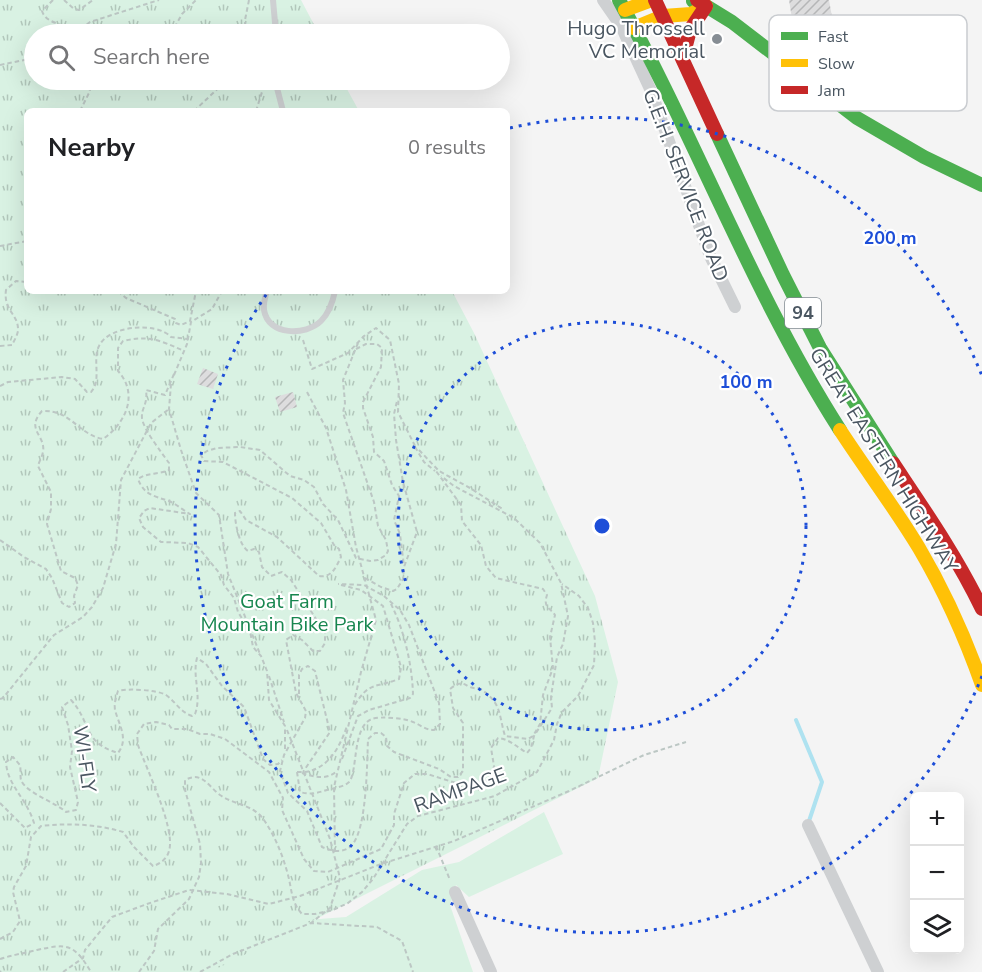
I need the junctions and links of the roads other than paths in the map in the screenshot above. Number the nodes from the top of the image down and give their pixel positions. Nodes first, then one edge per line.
1 (273, 0) edge
2 (603, 0) edge
3 (654, 0) edge
4 (690, 0) edge
5 (702, 3) edge
6 (622, 5) edge
7 (663, 16) junction
8 (275, 24) edge
9 (634, 28) junction
10 (769, 50) edge
11 (683, 57) junction
12 (278, 90) edge
13 (282, 108) edge
14 (848, 111) edge
15 (982, 185) edge
16 (266, 294) edge
17 (334, 294) edge
18 (735, 307) dead end
19 (982, 609) edge
20 (982, 685) edge
21 (808, 825) dead end
22 (455, 892) road end
23 (491, 972) edge
24 (878, 972) edge

1 - 8 lane
2 - 18 street, G.E.H. SERVICE ROAD
3 - 6 main road
3 - 7 main road, GREAT EASTERN HIGHWAY / 94
4 - 5 main road
5 - 7 main road
5 - 10 main road
5 - 11 main road
6 - 9 main road, GREAT EASTERN HIGHWAY / 94
7 - 9 main road
7 - 11 main road, GREAT EASTERN HIGHWAY / 94
9 - 20 main road, GREAT EASTERN HIGHWAY / 94
11 - 19 main road, GREAT EASTERN HIGHWAY / 94
12 - 13 lane
14 - 15 main road
16 - 17 lane
21 - 24 street
22 - 23 street

